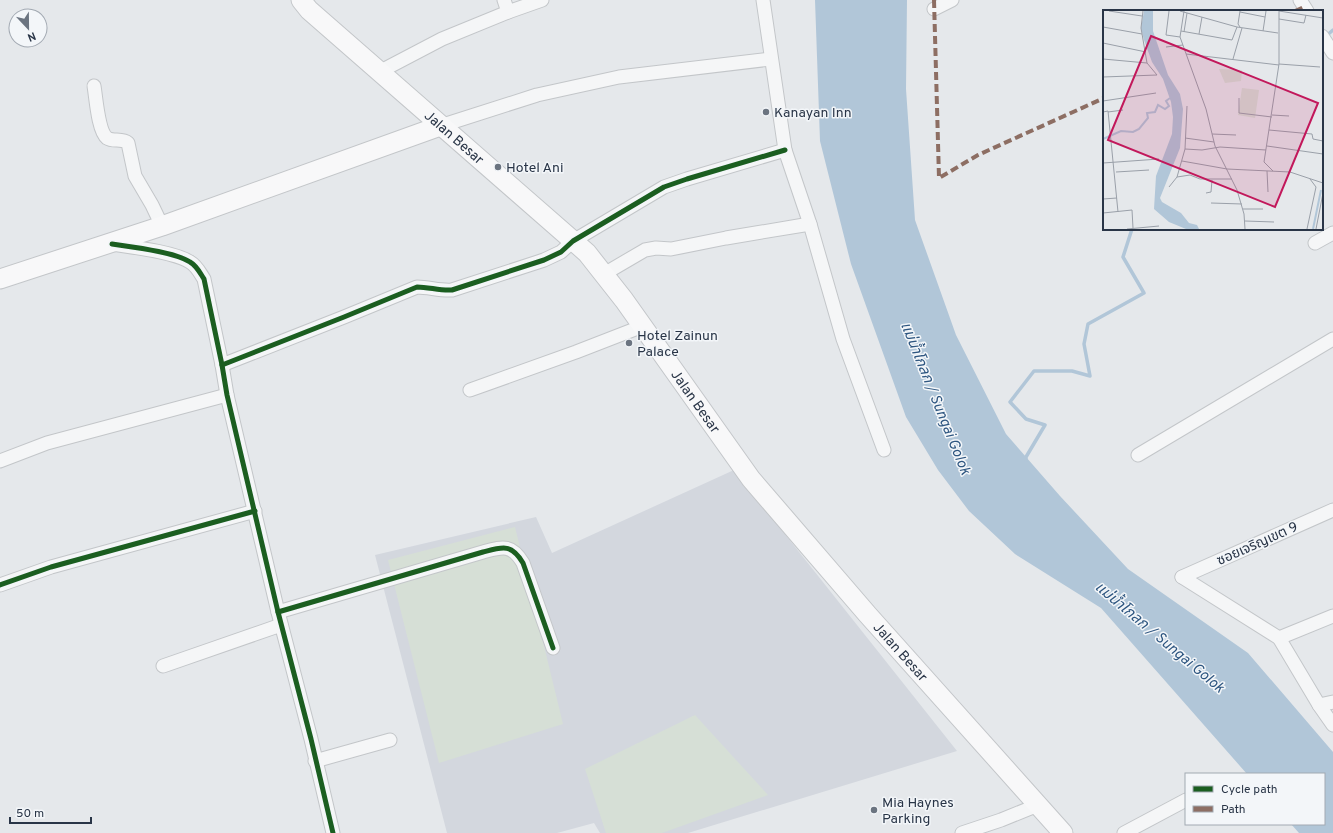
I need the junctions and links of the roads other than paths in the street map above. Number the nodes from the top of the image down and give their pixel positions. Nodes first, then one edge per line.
1 (301, 0) edge
2 (542, 0) edge
3 (763, 0) edge
4 (952, 0) edge
5 (1300, 0) edge
6 (506, 6) edge
7 (934, 9) dead end
8 (1305, 10) edge
9 (1323, 38) edge
10 (1332, 51) edge
11 (771, 59) junction
12 (379, 72) junction
13 (94, 86) dead end
14 (440, 126) junction
15 (785, 150) junction
16 (810, 224) junction
17 (162, 226) junction
18 (1333, 233) edge
19 (573, 240) junction
20 (1315, 243) dead end
21 (112, 244) junction
22 (604, 274) junction
23 (0, 279) edge
24 (643, 326) junction
25 (1333, 339) edge
26 (222, 364) junction
27 (470, 390) dead end
28 (227, 395) junction
29 (884, 450) dead end
30 (1138, 455) dead end
31 (0, 461) edge
32 (1333, 510) edge
33 (255, 511) junction
34 (0, 585) edge
35 (1333, 616) edge
36 (280, 618) junction
37 (1279, 638) junction
38 (553, 648) dead end
39 (163, 666) dead end
40 (1333, 702) edge
41 (1319, 705) junction
42 (1333, 725) edge
43 (390, 740) dead end
44 (316, 761) junction
45 (1185, 801) edge
46 (1038, 805) junction
47 (333, 833) edge
48 (962, 833) edge
49 (1062, 833) edge
50 (1124, 833) edge

1 - 12 main road, Jalan Besar
2 - 6 street
3 - 11 street
4 - 7 street
5 - 8 street
6 - 12 street
9 - 10 street
11 - 14 street
11 - 15 street
12 - 14 main road, Jalan Besar
13 - 17 street
14 - 17 main road
14 - 19 main road, Jalan Besar
15 - 16 street
15 - 19 street
16 - 22 street
16 - 29 street
17 - 21 main road
18 - 20 street
19 - 22 main road, Jalan Besar
19 - 26 street
21 - 23 main road
21 - 26 street
22 - 24 main road, Jalan Besar
24 - 27 street
24 - 46 main road, Jalan Besar
25 - 30 street
26 - 28 street
28 - 31 street
28 - 33 street
32 - 37 street, ซอยเจริญเขต 9
33 - 34 street
33 - 36 street
35 - 37 street
36 - 38 street
36 - 39 street
36 - 44 street
37 - 41 street
40 - 41 street
41 - 42 street
43 - 44 street
44 - 47 street
45 - 50 street
46 - 48 street
46 - 49 main road, Jalan Besar

